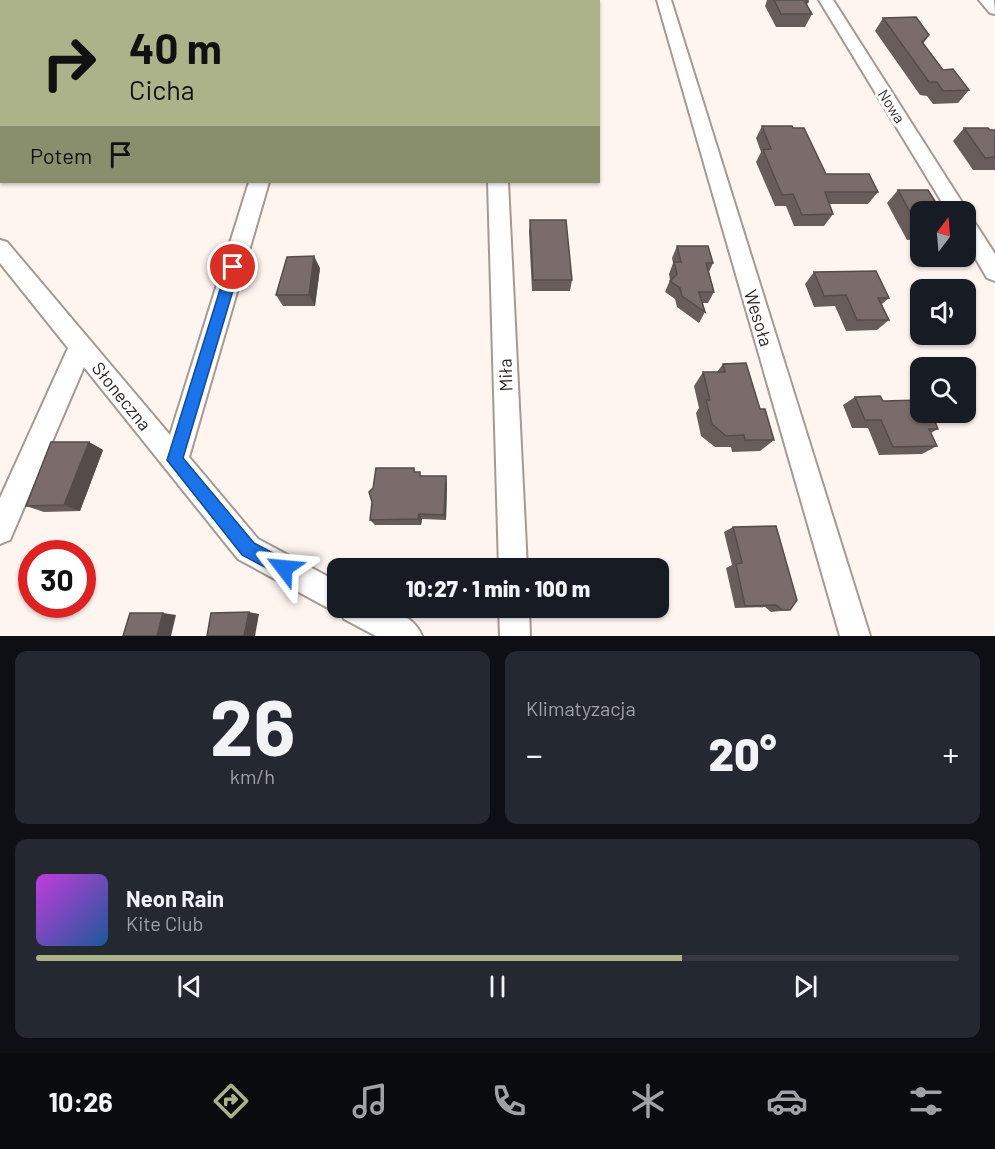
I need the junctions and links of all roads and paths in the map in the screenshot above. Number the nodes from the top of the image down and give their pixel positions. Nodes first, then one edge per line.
1 (664, 0) edge
2 (826, 0) edge
3 (986, 0) edge
4 (995, 10) edge
5 (259, 183) edge
6 (498, 183) edge
7 (951, 201) edge
8 (976, 241) edge
9 (0, 248) edge
10 (995, 272) edge
11 (81, 346) junction
12 (175, 460) junction
13 (0, 530) edge
14 (513, 558) edge
15 (327, 592) edge
16 (374, 618) edge
17 (514, 618) edge
18 (407, 636) edge
19 (515, 636) edge
20 (855, 636) edge

1 - 20 street, Wesoła
2 - 7 street, Nowa
3 - 4 street
5 - 12 street
6 - 14 street, Miła
8 - 10 street
9 - 11 street, Słoneczna
11 - 12 street, Słoneczna
11 - 13 street
12 - 15 street, Słoneczna
16 - 18 street
17 - 19 street

